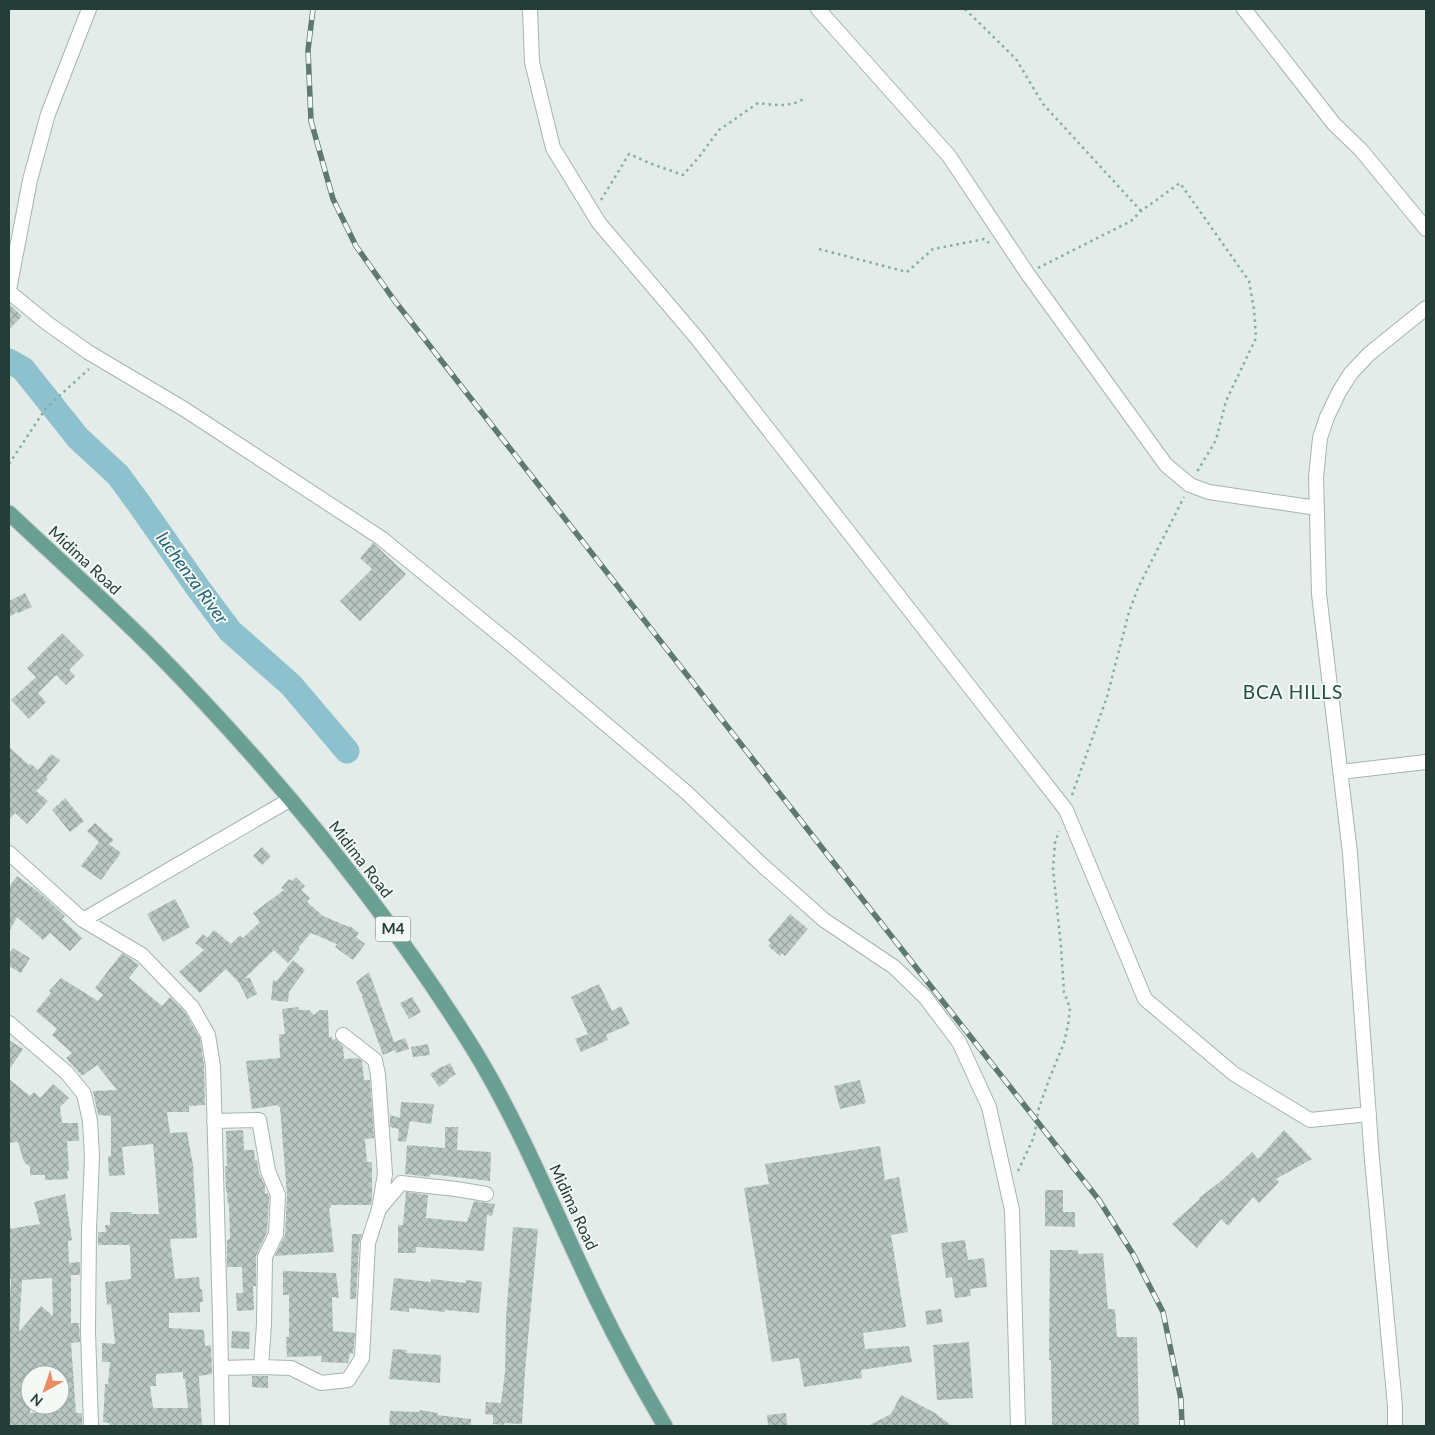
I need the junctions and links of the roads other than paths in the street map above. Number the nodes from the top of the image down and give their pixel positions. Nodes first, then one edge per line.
1 (89, 9) edge
2 (530, 9) edge
3 (818, 9) edge
4 (1244, 9) edge
5 (1426, 230) edge
6 (9, 291) edge
7 (1426, 308) edge
8 (1317, 508) junction
9 (9, 513) edge
10 (1426, 762) edge
11 (1340, 772) junction
12 (290, 799) junction
13 (9, 853) edge
14 (83, 920) junction
15 (9, 1023) edge
16 (342, 1034) dead end
17 (1370, 1114) junction
18 (214, 1122) junction
19 (486, 1194) dead end
20 (379, 1210) junction
21 (261, 1367) junction
22 (221, 1368) junction
23 (90, 1426) edge
24 (222, 1426) edge
25 (665, 1426) edge
26 (1018, 1426) edge
27 (1395, 1426) edge

1 - 6 street
2 - 17 street
3 - 8 street
4 - 5 street
6 - 26 street
7 - 8 street
8 - 11 street
9 - 12 main road, Midima Road / M4
10 - 11 street
11 - 17 street
12 - 14 street
12 - 25 main road, Midima Road / M4
13 - 14 street
14 - 18 street
15 - 23 street
16 - 20 street
17 - 27 street
18 - 21 street
18 - 22 street
19 - 20 street
20 - 21 street
21 - 22 street
22 - 24 street

